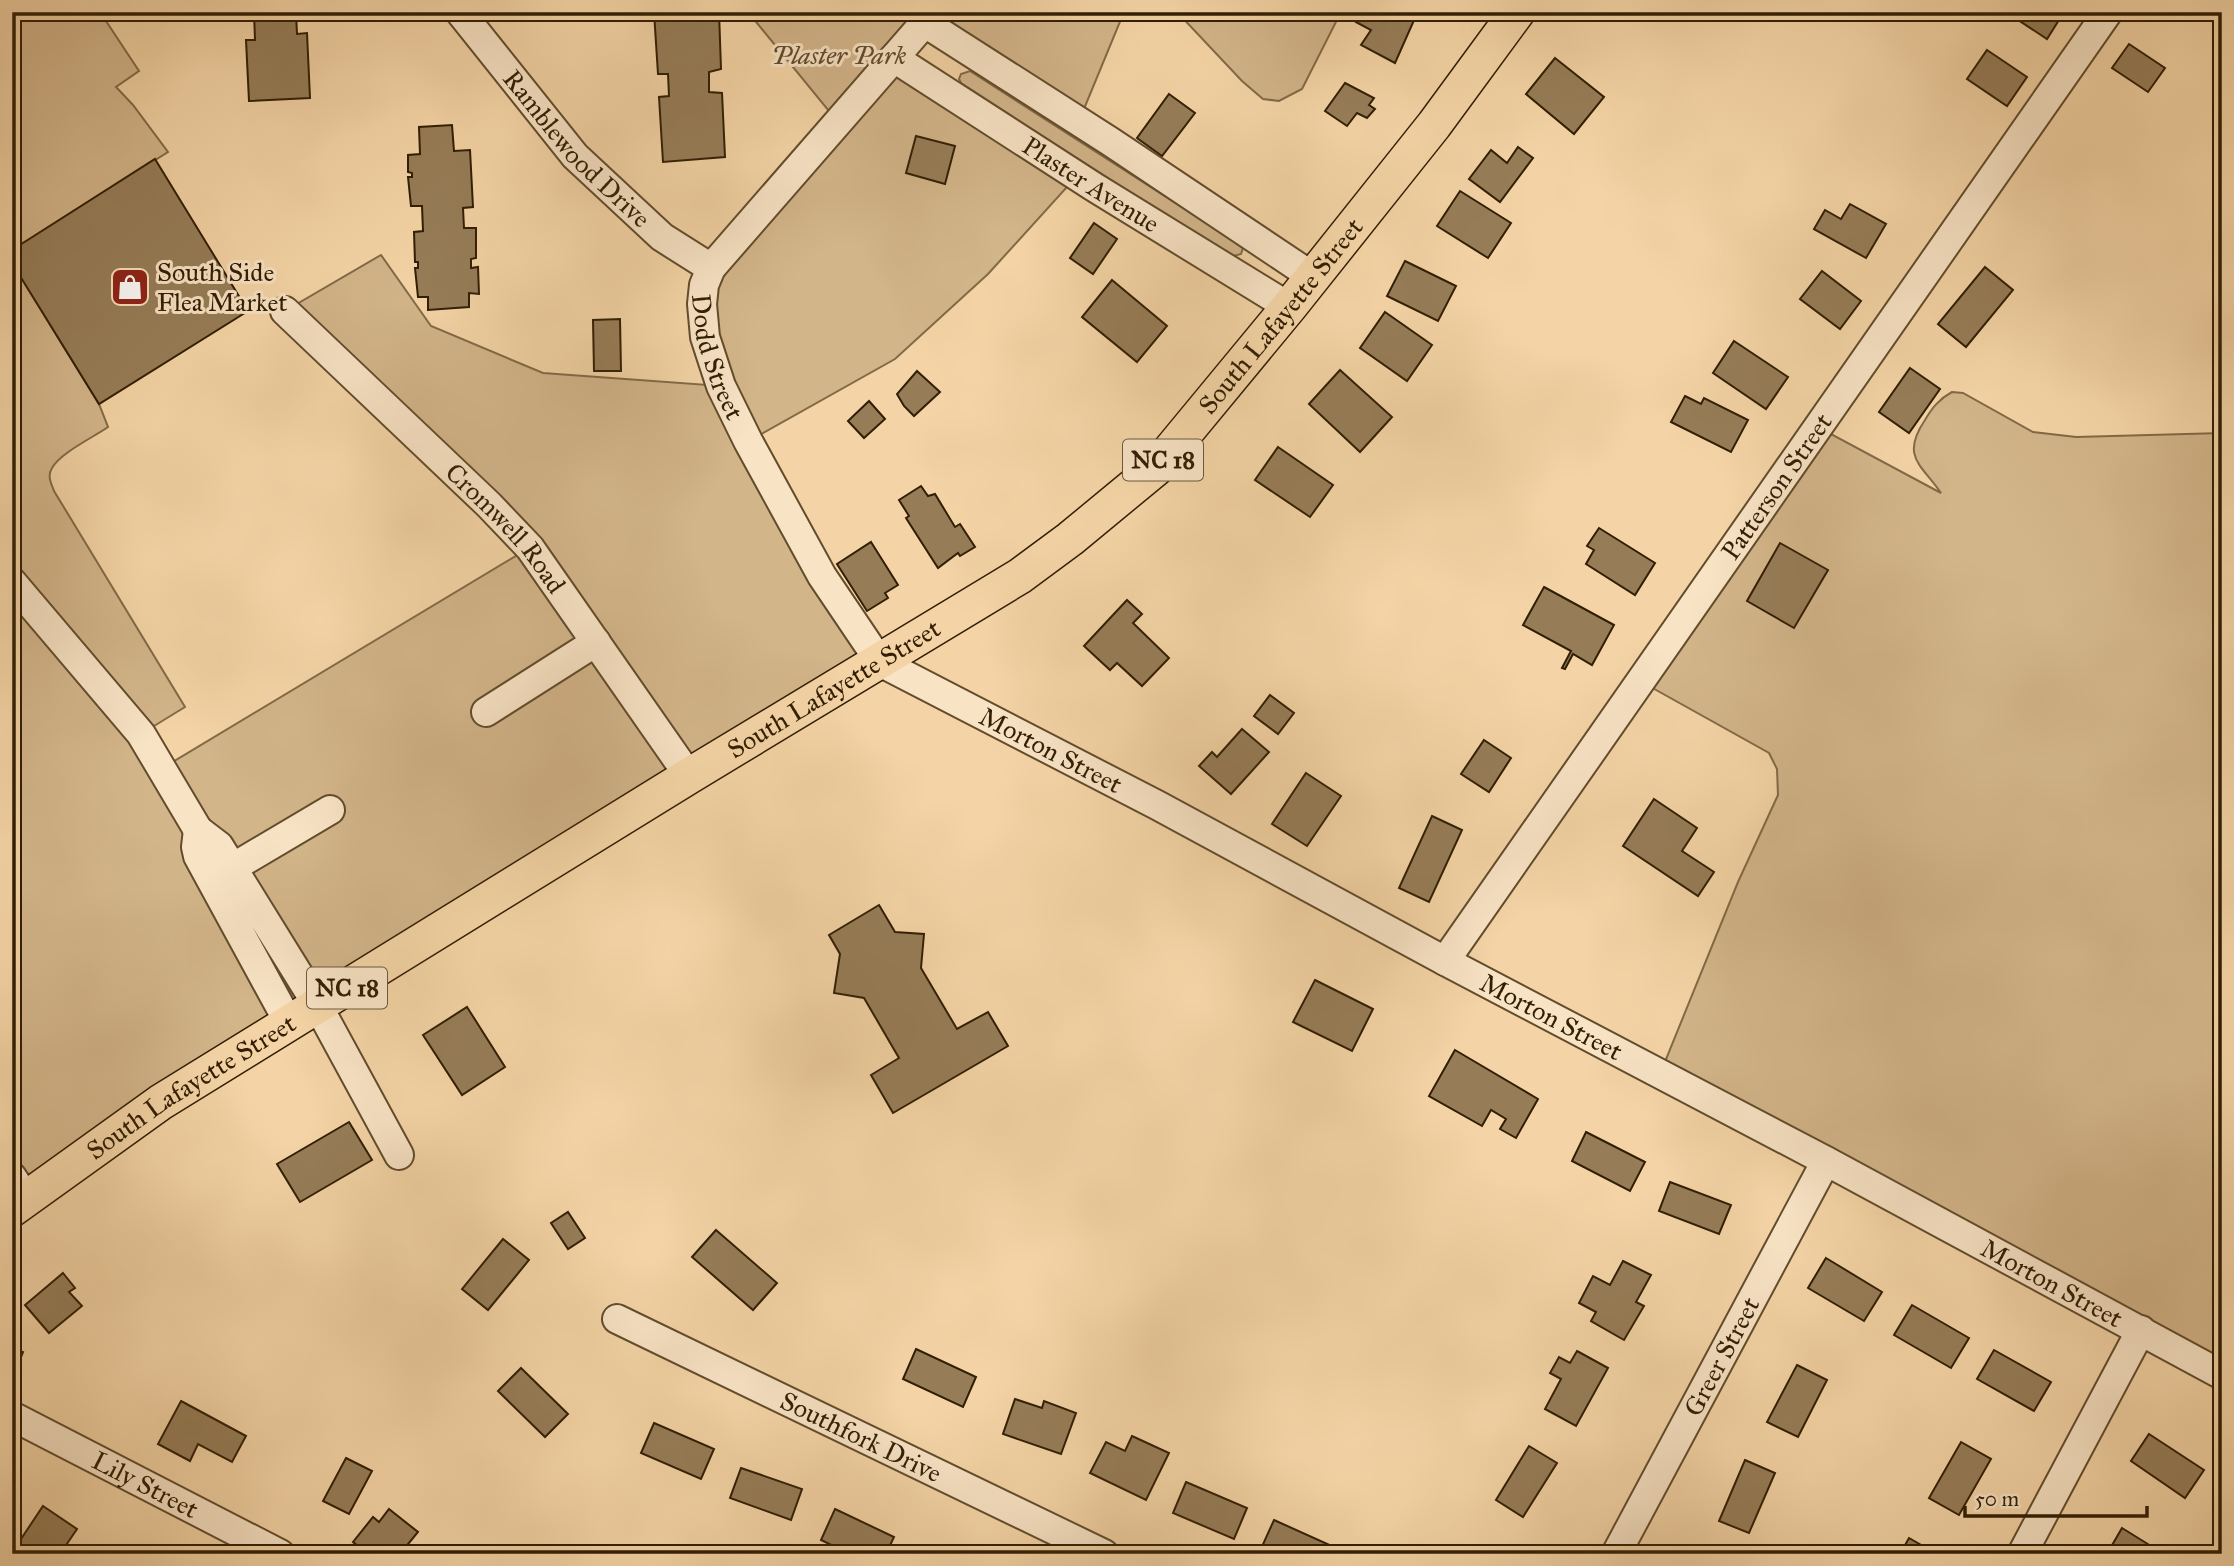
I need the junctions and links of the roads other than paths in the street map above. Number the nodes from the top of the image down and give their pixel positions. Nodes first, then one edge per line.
1 (460, 12) edge
2 (1517, 12) edge
3 (2108, 12) edge
4 (930, 18) edge
5 (894, 58) junction
6 (711, 268) junction
7 (1313, 277) junction
8 (1289, 307) junction
9 (285, 312) dead end
10 (12, 582) edge
11 (596, 642) junction
12 (880, 662) junction
13 (486, 712) dead end
14 (689, 776) junction
15 (330, 810) dead end
16 (198, 830) junction
17 (232, 868) junction
18 (1445, 961) junction
19 (303, 1015) junction
20 (398, 1155) dead end
21 (1826, 1161) junction
22 (17, 1195) edge
23 (617, 1319) dead end
24 (2141, 1330) junction
25 (2222, 1375) edge
26 (12, 1416) edge
27 (280, 1554) edge
28 (1104, 1554) edge
29 (1616, 1554) edge
30 (2022, 1554) edge

1 - 6 street, Ramblewood Drive
2 - 7 main road, South Lafayette Street / NC 18
3 - 18 street, Patterson Street
4 - 5 street, Dodd Street
4 - 7 street, Plaster Avenue
5 - 6 street, Dodd Street
5 - 8 street, Plaster Avenue
6 - 12 street, Dodd Street
7 - 8 main road, South Lafayette Street / NC 18
8 - 12 main road, South Lafayette Street / NC 18
9 - 11 street, Cromwell Road
10 - 16 street
11 - 13 street
11 - 14 street, Cromwell Road
12 - 14 main road, South Lafayette Street / NC 18
12 - 18 street, Morton Street
14 - 19 main road, South Lafayette Street / NC 18
15 - 17 street
16 - 17 street
16 - 19 street
17 - 19 street
18 - 21 street, Morton Street
19 - 20 street
19 - 22 main road, South Lafayette Street / NC 18
21 - 24 street, Morton Street
21 - 29 street, Greer Street
23 - 28 street, Southfork Drive
24 - 25 street, Morton Street
24 - 30 street
26 - 27 street, Lily Street

